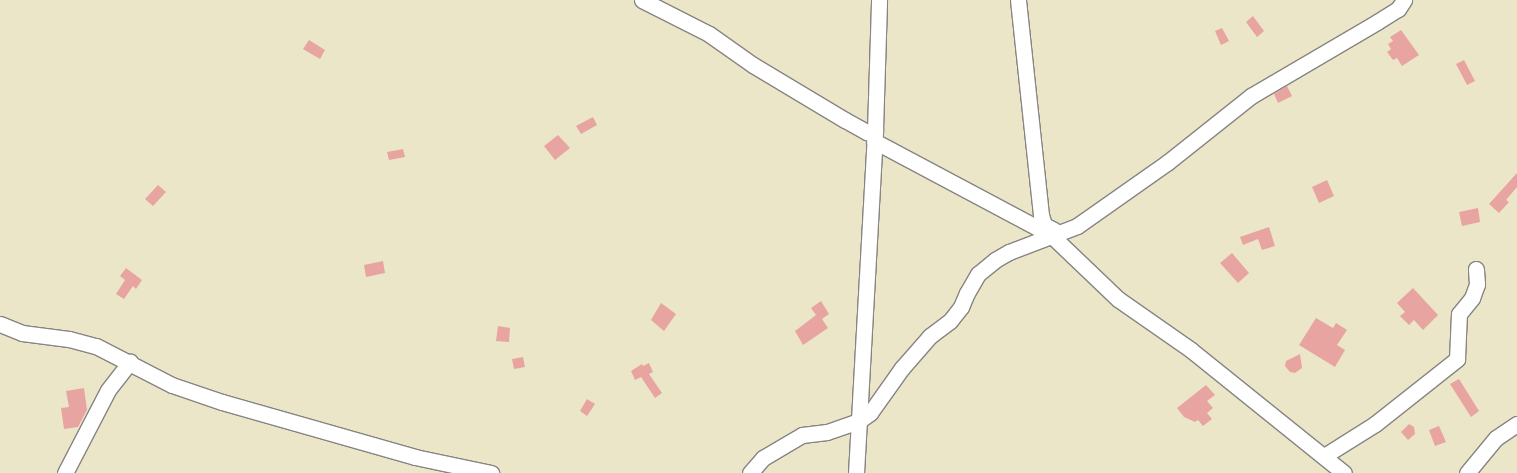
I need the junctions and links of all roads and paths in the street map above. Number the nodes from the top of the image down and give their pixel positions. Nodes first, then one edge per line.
1 (642, 0) edge
2 (879, 0) edge
3 (1018, 0) edge
4 (1404, 0) edge
5 (875, 135) junction
6 (1055, 234) junction
7 (1476, 269) dead end
8 (0, 324) edge
9 (130, 362) junction
10 (859, 421) junction
11 (1517, 424) edge
12 (1324, 456) junction
13 (65, 473) edge
14 (491, 473) edge
15 (750, 473) edge
16 (856, 473) edge
17 (1344, 473) edge
18 (1467, 473) edge

1 - 5 street
2 - 5 street
3 - 6 street
4 - 6 street
5 - 6 street
5 - 10 street
6 - 10 street
6 - 12 street
7 - 12 street
8 - 9 street
9 - 13 street
9 - 14 street
10 - 15 street
10 - 16 street
11 - 18 street
12 - 17 street

